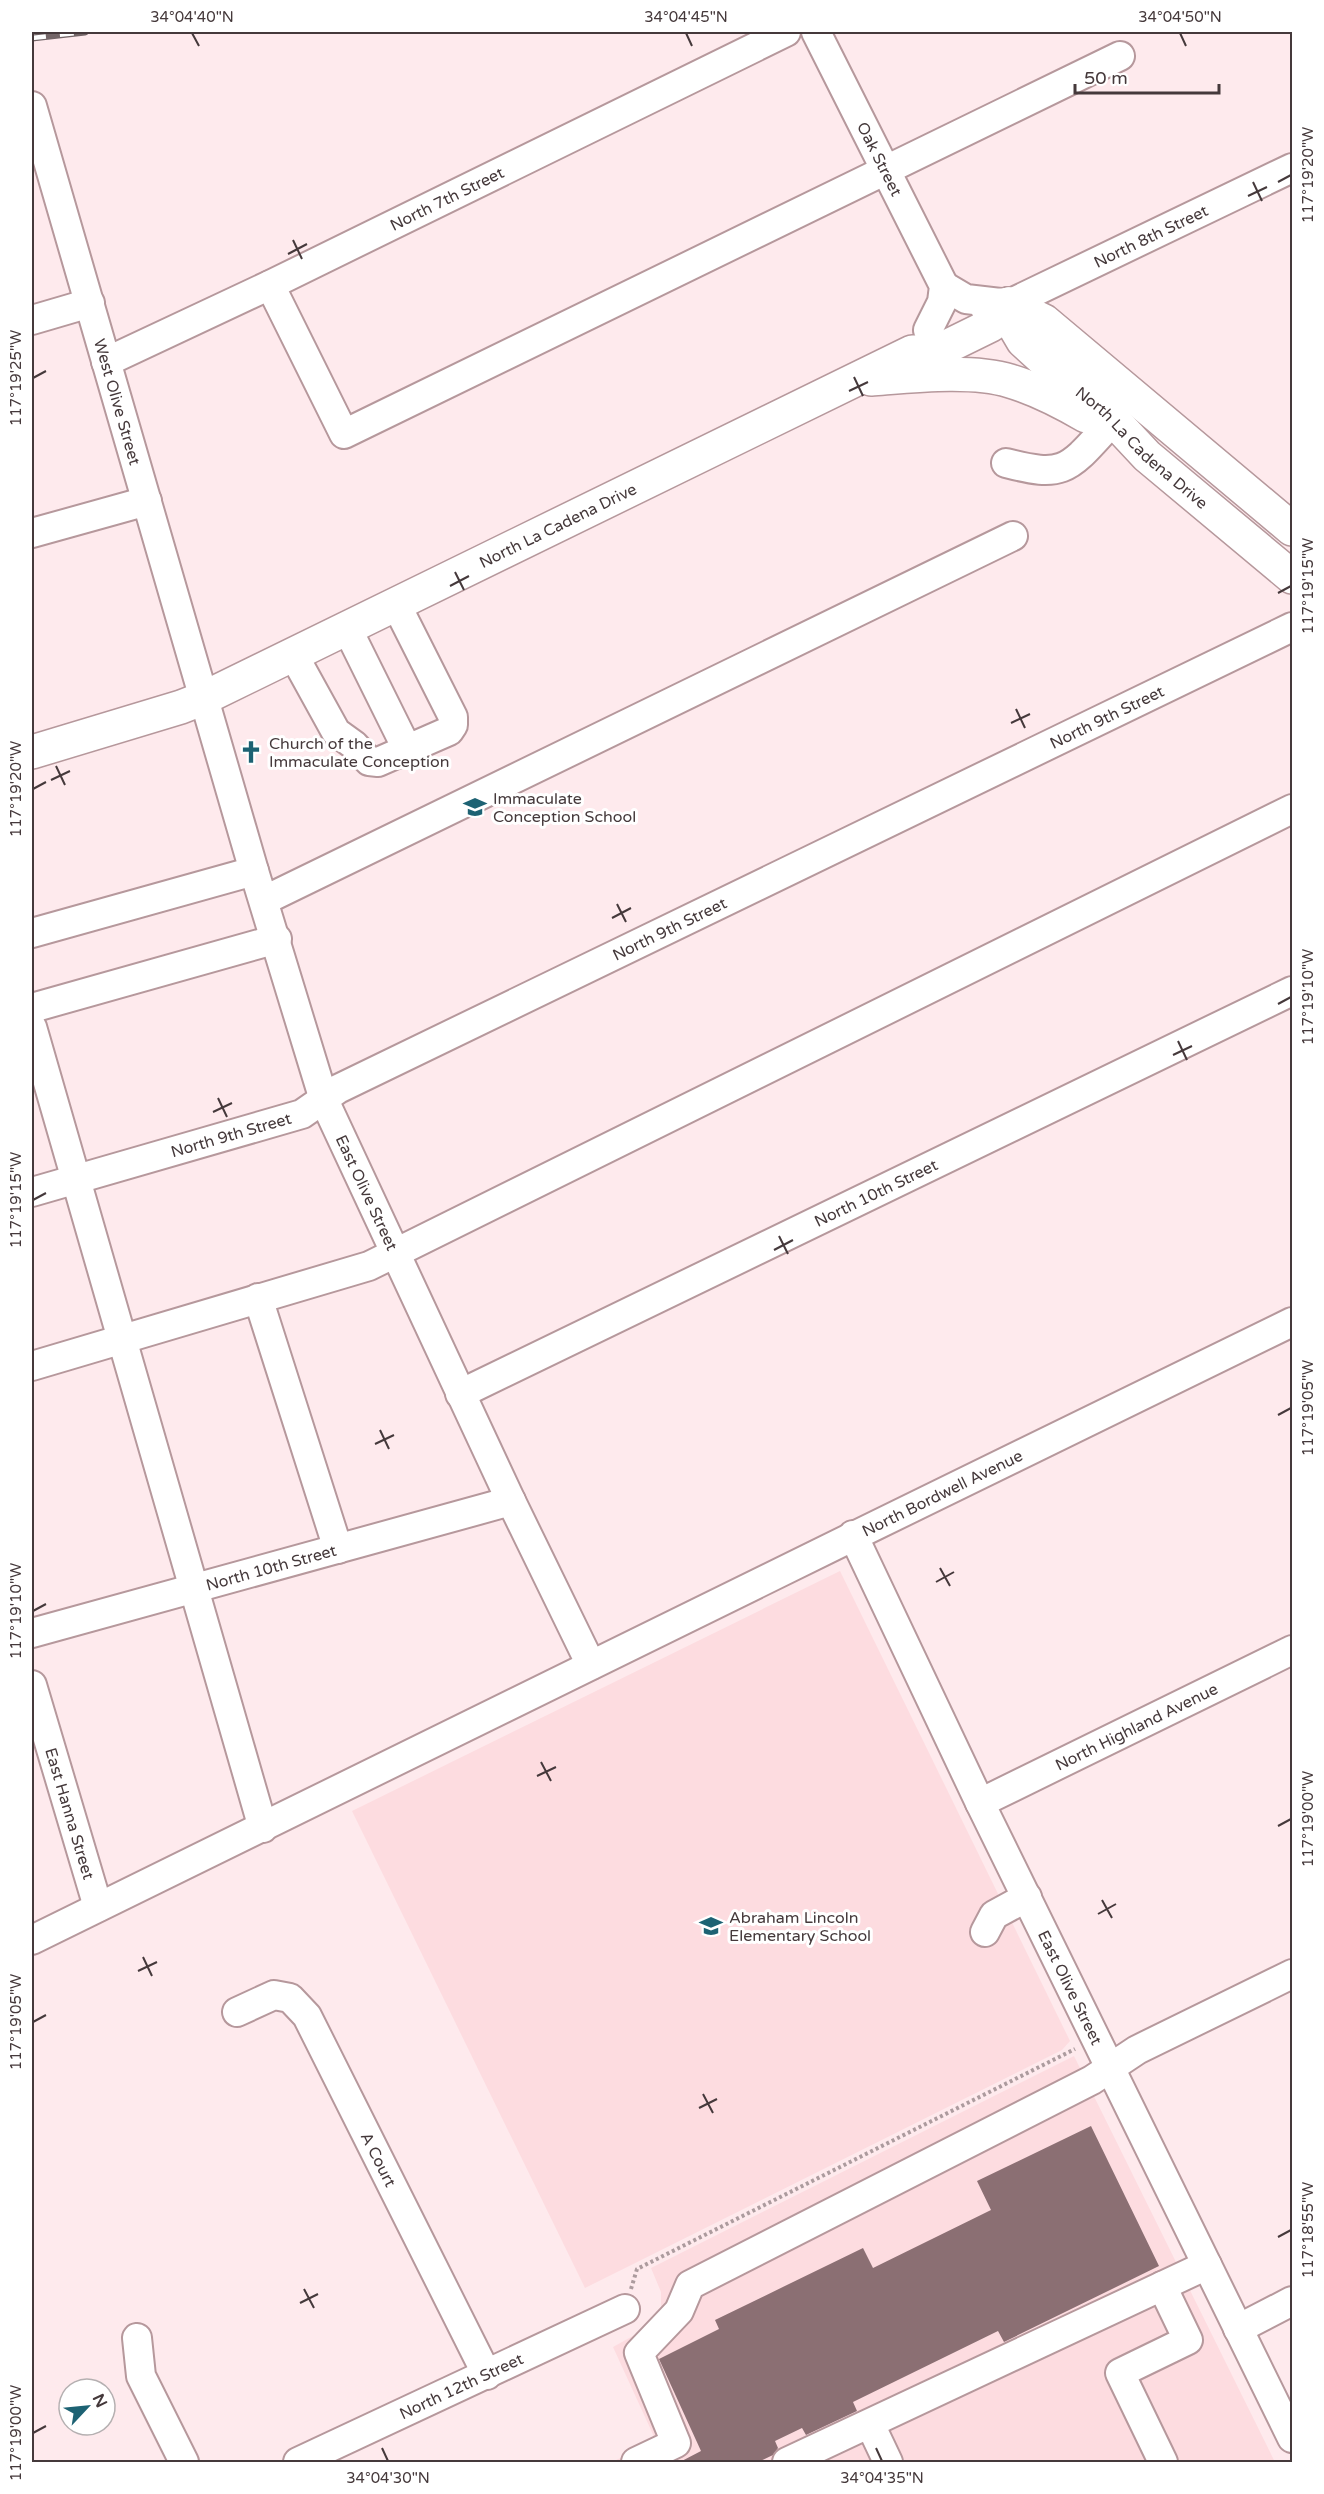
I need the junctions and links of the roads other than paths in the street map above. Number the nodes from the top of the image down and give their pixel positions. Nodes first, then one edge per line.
1 (786, 32) edge
2 (816, 32) edge
3 (1120, 56) dead end
4 (34, 122) edge
5 (1293, 168) edge
6 (886, 170) junction
7 (270, 285) junction
8 (944, 286) junction
9 (90, 303) junction
10 (1009, 304) junction
11 (32, 320) edge
12 (920, 341) junction
13 (106, 362) junction
14 (854, 381) junction
15 (1106, 428) junction
16 (1147, 456) junction
17 (1006, 463) dead end
18 (147, 501) junction
19 (1293, 529) edge
20 (32, 533) edge
21 (1013, 536) dead end
22 (1293, 577) edge
23 (396, 604) junction
24 (1293, 627) edge
25 (347, 628) junction
26 (294, 654) junction
27 (204, 698) junction
28 (407, 749) junction
29 (32, 752) edge
30 (1293, 809) edge
31 (254, 871) junction
32 (265, 900) junction
33 (32, 933) edge
34 (277, 939) junction
35 (1293, 991) edge
36 (32, 1008) edge
37 (32, 1027) edge
38 (324, 1100) junction
39 (75, 1179) junction
40 (32, 1192) edge
41 (395, 1252) junction
42 (258, 1298) junction
43 (1293, 1322) edge
44 (122, 1339) junction
45 (32, 1366) edge
46 (460, 1394) junction
47 (511, 1501) junction
48 (853, 1535) junction
49 (338, 1549) junction
50 (194, 1589) junction
51 (32, 1633) edge
52 (1293, 1650) edge
53 (591, 1665) junction
54 (32, 1685) edge
55 (980, 1803) junction
56 (262, 1828) junction
57 (1027, 1897) junction
58 (98, 1907) junction
59 (985, 1932) dead end
60 (32, 1940) edge
61 (1293, 1974) edge
62 (237, 2012) dead end
63 (1111, 2066) junction
64 (1207, 2265) junction
65 (1162, 2286) junction
66 (1293, 2301) edge
67 (625, 2309) road end
68 (1238, 2329) junction
69 (137, 2338) dead end
70 (487, 2375) junction
71 (870, 2424) junction
72 (1293, 2438) edge
73 (184, 2463) edge
74 (298, 2463) edge
75 (636, 2463) edge
76 (787, 2463) edge
77 (888, 2463) edge
78 (1163, 2463) edge

1 - 7 street, North 7th Street
2 - 6 street, Oak Street
3 - 6 street
4 - 9 street, West Olive Street
5 - 10 street, North 8th Street
6 - 7 street
6 - 8 street, Oak Street
7 - 13 street, North 7th Street
8 - 10 street
8 - 12 street
9 - 11 street
9 - 13 street, West Olive Street
10 - 12 main road, North La Cadena Drive
10 - 16 main road, North La Cadena Drive
10 - 19 main road, North La Cadena Drive
12 - 14 main road, North La Cadena Drive
13 - 18 street, West Olive Street
14 - 15 main road
14 - 23 main road, North La Cadena Drive
15 - 16 main road
15 - 17 street
16 - 22 main road, North La Cadena Drive
18 - 20 street
18 - 27 street, West Olive Street
21 - 32 street
23 - 25 main road, North La Cadena Drive
23 - 28 street
24 - 38 street, North 9th Street
25 - 26 main road, North La Cadena Drive
25 - 28 street
26 - 27 main road, North La Cadena Drive
26 - 28 street
27 - 29 main road, North La Cadena Drive
27 - 31 street, East Olive Street
30 - 41 street
31 - 32 street, East Olive Street
31 - 33 street
32 - 34 street, East Olive Street
34 - 36 street
34 - 38 street, East Olive Street
35 - 46 street, North 10th Street
37 - 39 street
38 - 39 street, North 9th Street
38 - 41 street, East Olive Street
39 - 40 street, North 9th Street
39 - 44 street
41 - 42 street
41 - 46 street, East Olive Street
42 - 44 street
42 - 49 street
43 - 48 street, North Bordwell Avenue
44 - 45 street
44 - 50 street
46 - 47 street, East Olive Street
47 - 49 street, North 10th Street
47 - 53 street, East Olive Street
48 - 53 street, North Bordwell Avenue
48 - 55 street, East Olive Street
49 - 50 street, North 10th Street
50 - 51 street, North 10th Street
50 - 56 street
52 - 55 street, North Highland Avenue
53 - 56 street, North Bordwell Avenue
54 - 58 street, East Hanna Street
55 - 57 street, East Olive Street
56 - 58 street, North Bordwell Avenue
57 - 59 street
57 - 63 street, East Olive Street
58 - 60 street, North Bordwell Avenue
61 - 63 street
62 - 70 street, A Court
63 - 64 street, East Olive Street
63 - 75 street
64 - 65 street
64 - 68 street, East Olive Street
65 - 71 street
65 - 78 street
66 - 68 street
67 - 70 street, North 12th Street
68 - 72 street, East Olive Street
69 - 73 street
70 - 74 street, North 12th Street
71 - 76 street
71 - 77 street

